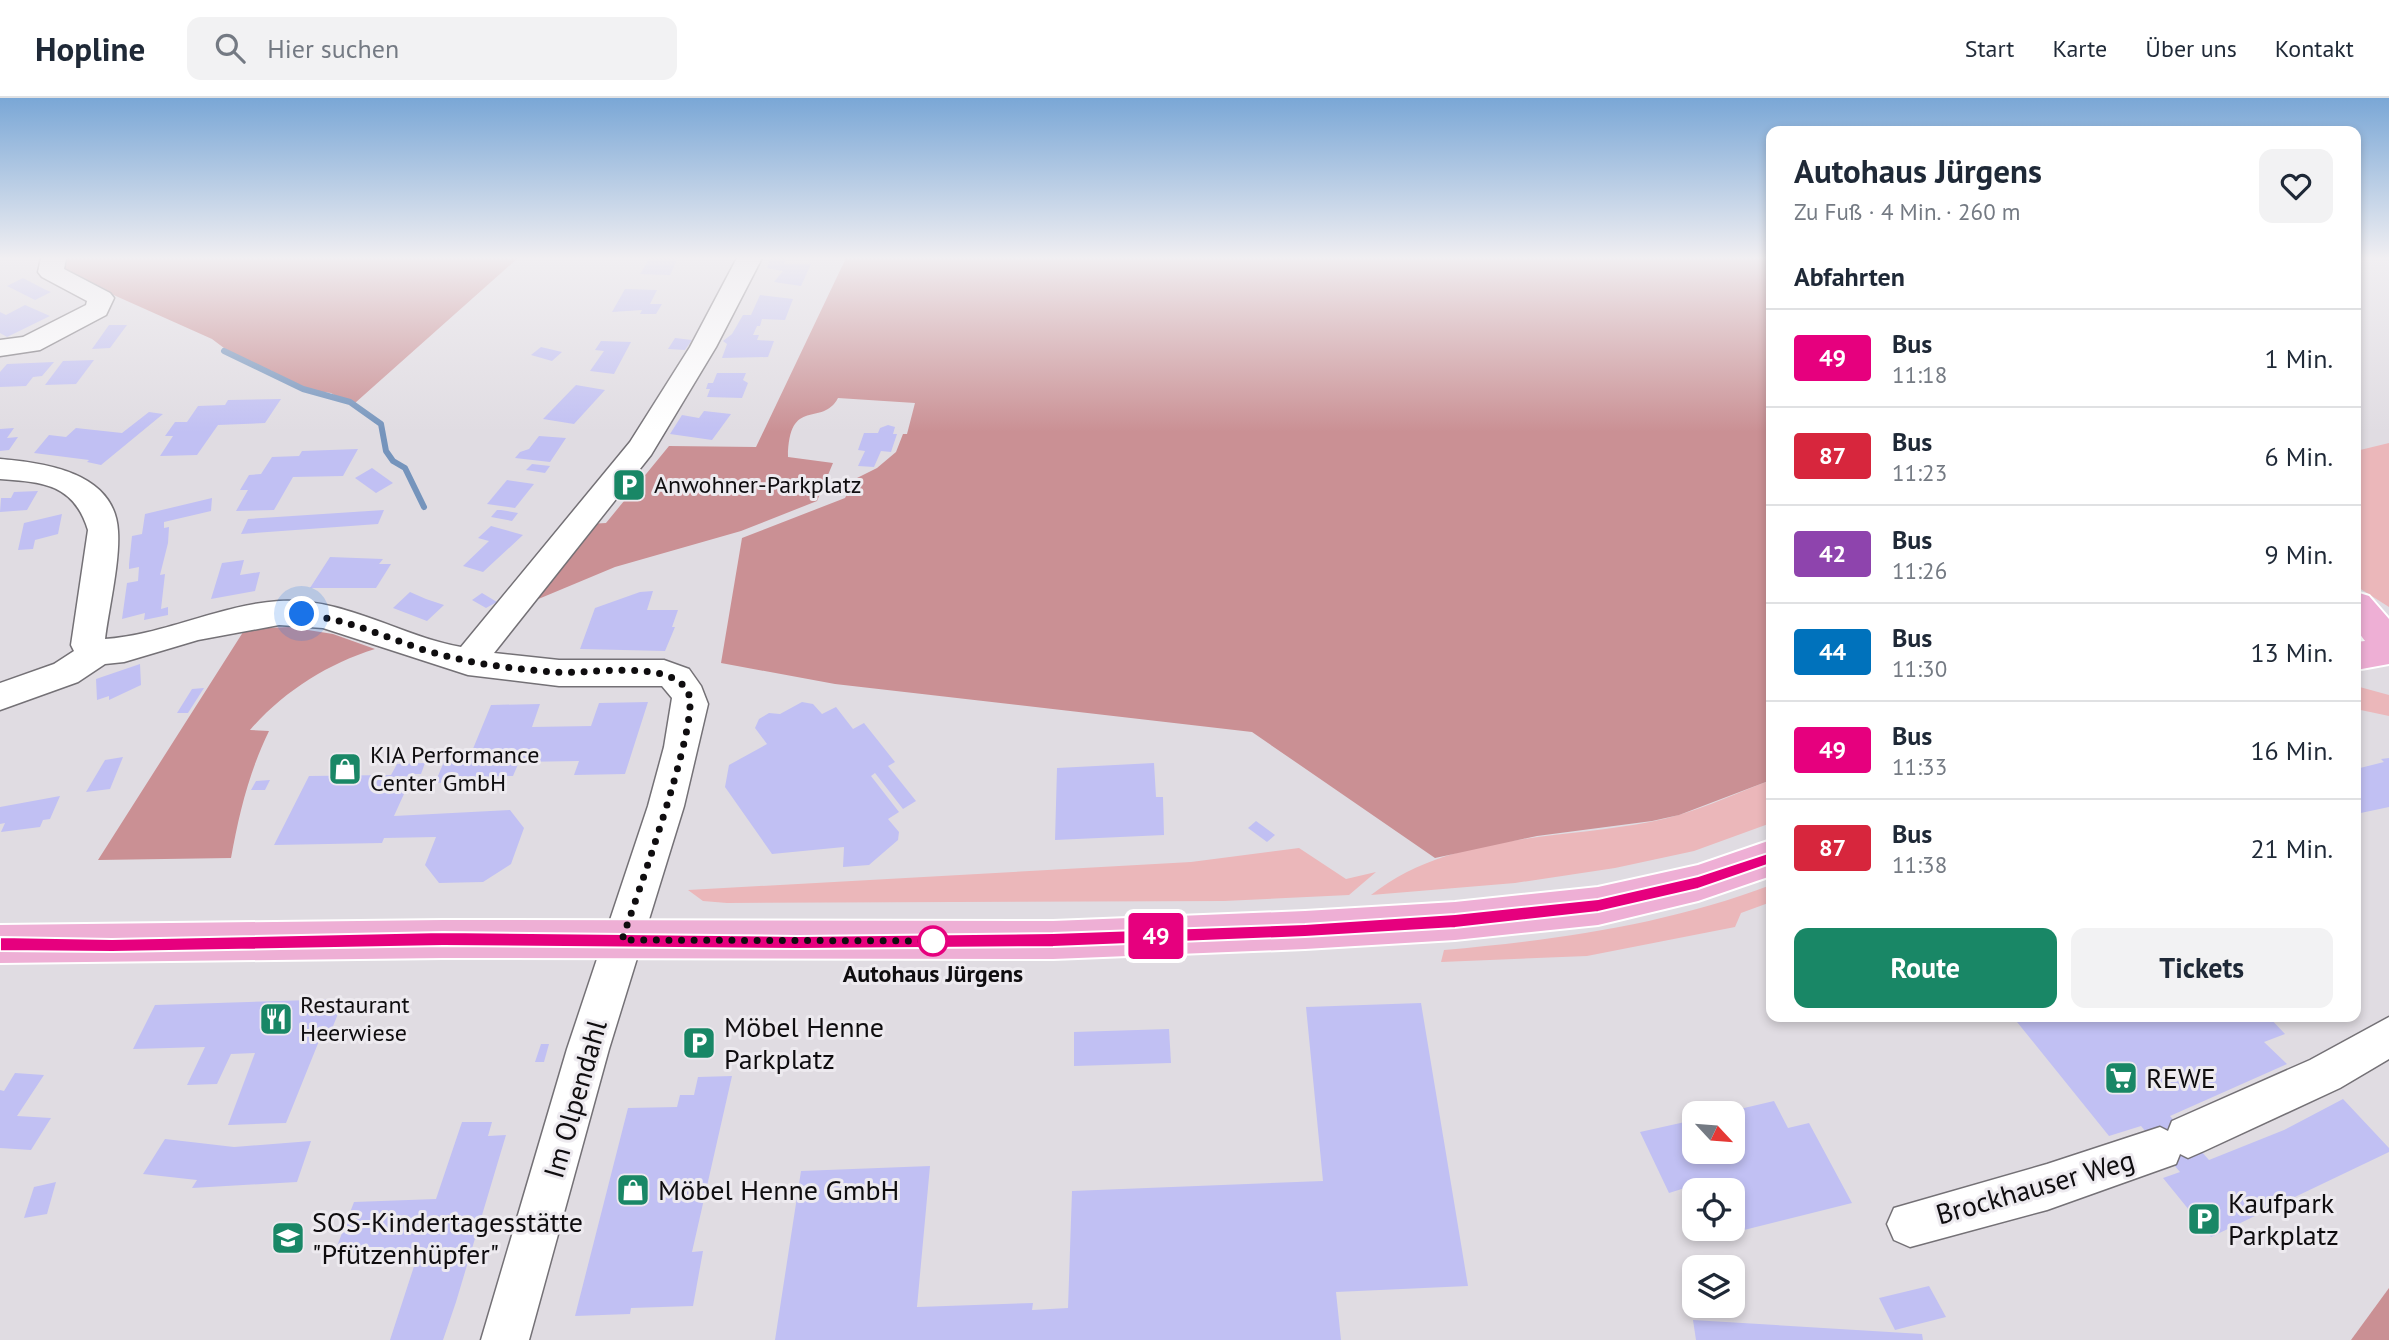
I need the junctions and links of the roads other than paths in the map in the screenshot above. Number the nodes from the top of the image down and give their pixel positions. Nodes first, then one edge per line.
1 (84, 316) edge
2 (719, 316) edge
3 (0, 348) edge
4 (0, 470) edge
5 (2361, 611) edge
6 (2389, 644) edge
7 (2389, 650) edge
8 (98, 652) junction
9 (2361, 655) edge
10 (468, 662) junction
11 (0, 697) edge
12 (1766, 860) edge
13 (622, 940) junction
14 (0, 944) edge
15 (2389, 1036) edge
16 (1910, 1224) dead end
17 (505, 1340) edge

1 - 3 street
2 - 10 street
4 - 8 street
5 - 6 main road
7 - 9 main road
8 - 10 street, Im Olpendahl
8 - 11 street
10 - 13 street, Im Olpendahl
12 - 13 main road
13 - 14 main road
13 - 17 street, Im Olpendahl
15 - 16 street, Brockhauser Weg

